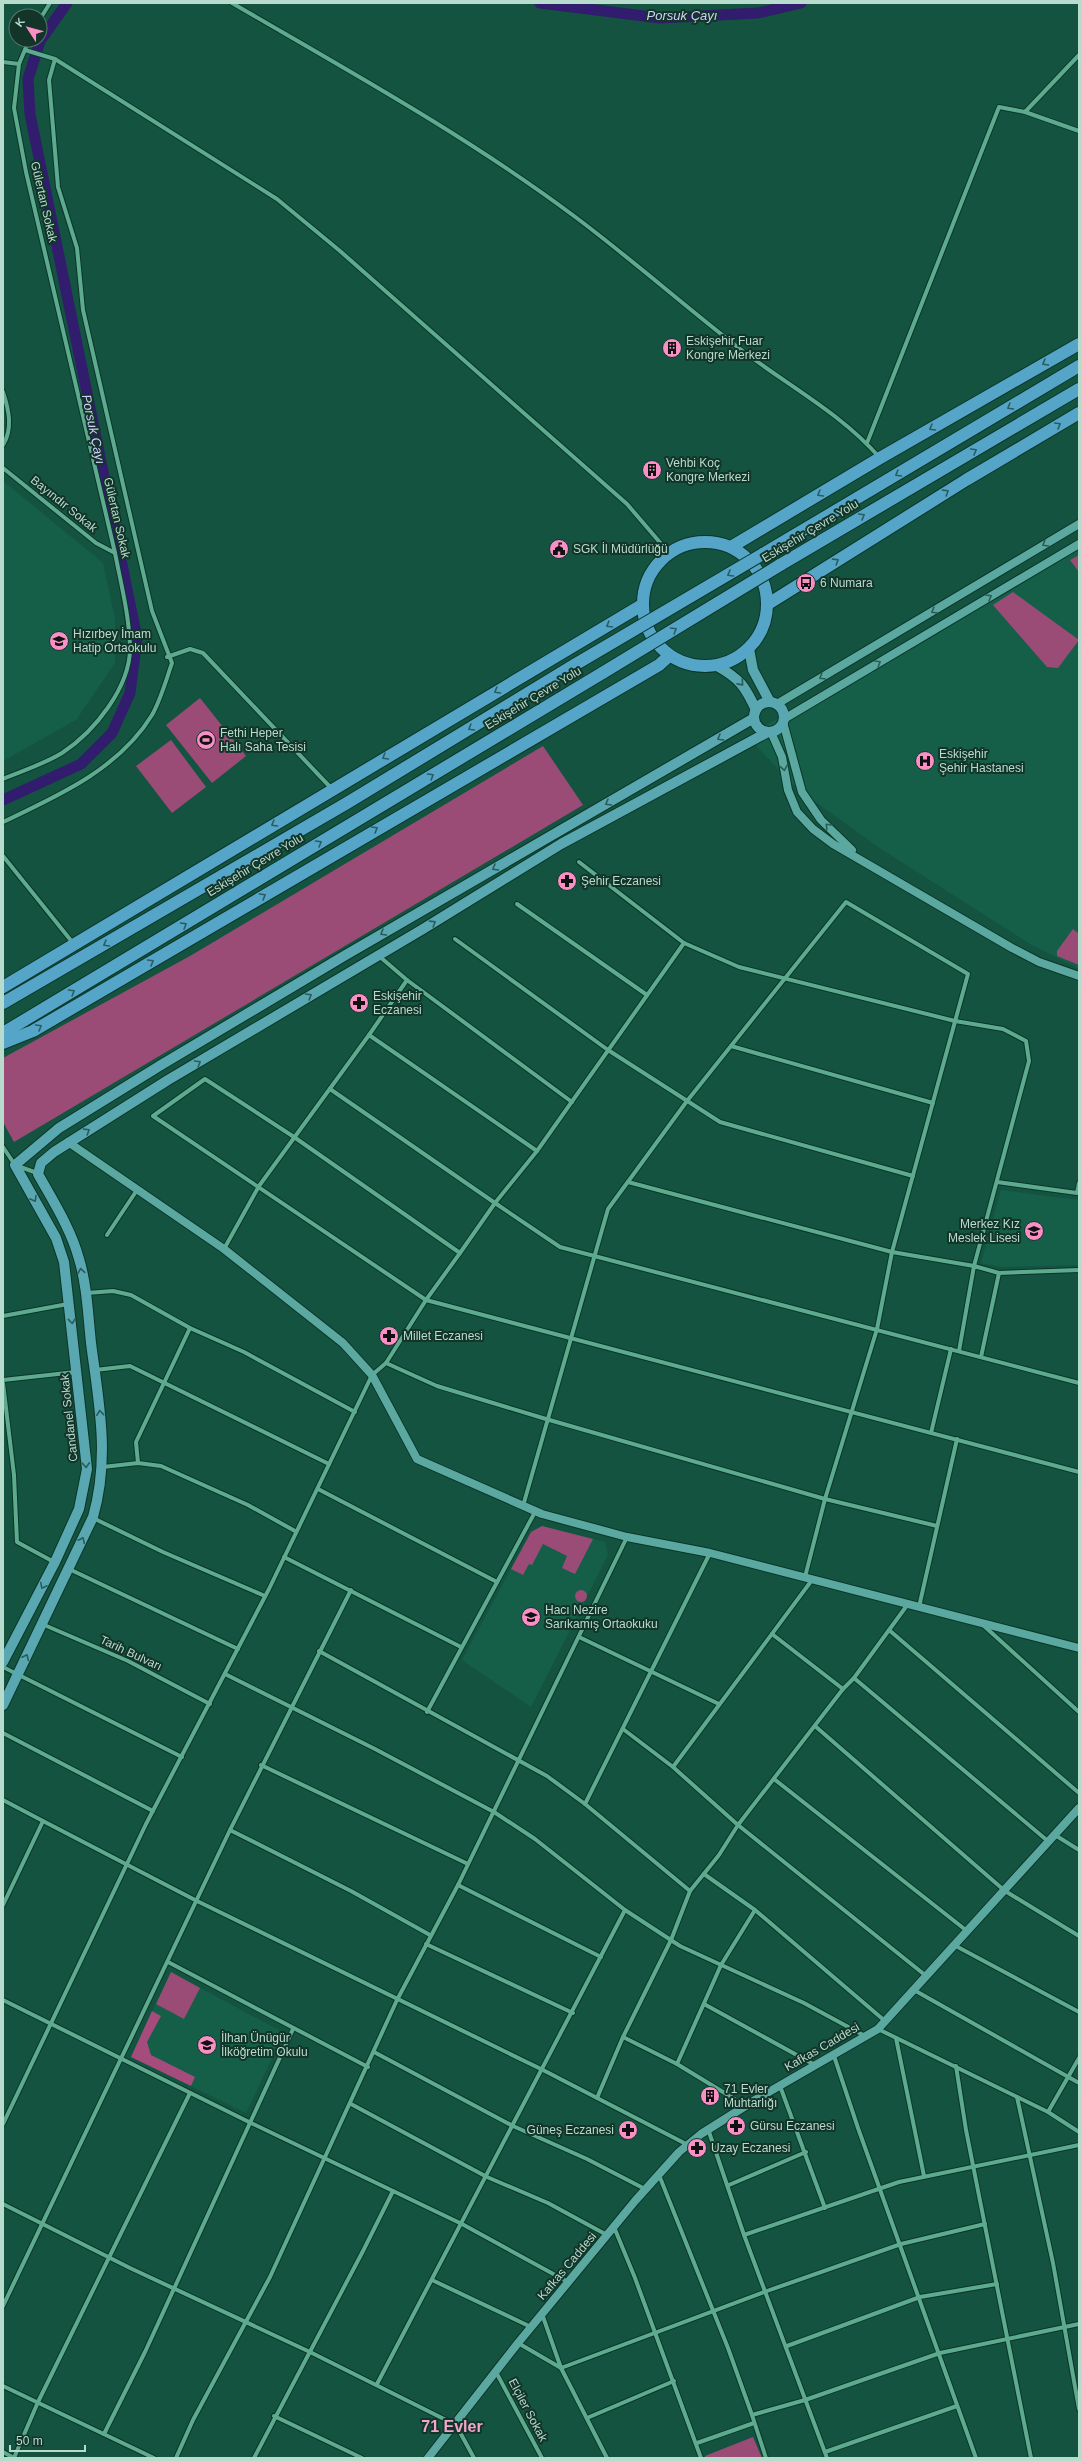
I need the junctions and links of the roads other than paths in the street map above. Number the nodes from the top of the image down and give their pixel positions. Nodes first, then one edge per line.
1 (232, 3) edge
2 (26, 50) joint
3 (1079, 55) edge
4 (55, 59) junction
5 (3, 62) edge
6 (19, 64) junction
7 (1025, 112) junction
8 (1079, 131) edge
9 (1079, 344) edge
10 (1079, 366) edge
11 (1079, 389) edge
12 (3, 392) edge
13 (1079, 413) edge
14 (867, 443) junction
15 (3, 445) edge
16 (880, 458) junction
17 (3, 468) edge
18 (1079, 524) edge
19 (1079, 544) edge
20 (731, 547) junction
21 (115, 553) junction
22 (669, 553) junction
23 (768, 604) junction
24 (642, 605) junction
25 (748, 649) junction
26 (669, 656) junction
27 (168, 657) junction
28 (717, 666) junction
29 (774, 703) junction
30 (755, 714) junction
31 (783, 720) junction
32 (769, 732) junction
33 (3, 779) edge
34 (332, 789) junction
35 (3, 822) edge
36 (3, 856) edge
37 (579, 862) dead end
38 (879, 869) junction
39 (518, 904) dead end
40 (455, 939) dead end
41 (684, 943) junction
42 (74, 944) junction
43 (378, 956) junction
44 (1079, 976) edge
45 (784, 978) junction
46 (407, 980) junction
47 (3, 987) edge
48 (647, 995) junction
49 (3, 1004) edge
50 (955, 1021) junction
51 (3, 1033) edge
52 (368, 1035) junction
53 (3, 1043) edge
54 (731, 1046) junction
55 (608, 1050) junction
56 (330, 1089) junction
57 (687, 1101) junction
58 (572, 1102) junction
59 (933, 1103) junction
60 (294, 1137) junction
61 (68, 1142) junction
62 (3, 1147) edge
63 (537, 1151) junction
64 (15, 1165) junction
65 (38, 1174) junction
66 (913, 1176) junction
67 (628, 1182) junction
68 (998, 1182) junction
69 (1079, 1184) edge
70 (259, 1186) junction
71 (137, 1190) junction
72 (1078, 1193) edge
73 (495, 1203) junction
74 (107, 1235) dead end
75 (224, 1249) junction
76 (892, 1252) junction
77 (460, 1253) junction
78 (594, 1255) junction
79 (974, 1266) junction
80 (1079, 1270) edge
81 (999, 1273) junction
82 (85, 1294) junction
83 (426, 1300) junction
84 (70, 1303) junction
85 (3, 1316) edge
86 (190, 1328) junction
87 (877, 1329) junction
88 (569, 1338) junction
89 (951, 1349) junction
90 (960, 1351) junction
91 (981, 1357) junction
92 (386, 1363) junction
93 (95, 1370) junction
94 (77, 1372) junction
95 (372, 1375) junction
96 (3, 1382) edge
97 (163, 1382) junction
98 (1079, 1383) edge
99 (853, 1411) junction
100 (355, 1412) junction
101 (546, 1420) junction
102 (931, 1433) junction
103 (957, 1440) junction
104 (138, 1463) junction
105 (329, 1464) junction
106 (103, 1467) junction
107 (1079, 1472) edge
108 (318, 1489) junction
109 (825, 1499) junction
110 (522, 1506) junction
111 (535, 1512) junction
112 (93, 1517) junction
113 (937, 1526) junction
114 (295, 1531) junction
115 (627, 1537) junction
116 (710, 1553) junction
117 (284, 1557) junction
118 (54, 1562) junction
119 (69, 1569) junction
120 (809, 1578) junction
121 (497, 1582) junction
122 (351, 1590) junction
123 (265, 1596) junction
124 (908, 1604) junction
125 (919, 1607) junction
126 (981, 1622) junction
127 (41, 1624) junction
128 (889, 1630) junction
129 (772, 1634) junction
130 (579, 1637) junction
131 (461, 1647) junction
132 (1079, 1648) edge
133 (238, 1649) junction
134 (319, 1651) junction
135 (3, 1662) edge
136 (3, 1667) edge
137 (652, 1671) junction
138 (18, 1674) junction
139 (225, 1674) junction
140 (854, 1678) junction
141 (843, 1689) junction
142 (210, 1704) junction
143 (719, 1704) junction
144 (3, 1705) edge
145 (292, 1708) junction
146 (427, 1712) junction
147 (1079, 1712) edge
148 (815, 1726) junction
149 (623, 1729) junction
150 (3, 1733) edge
151 (182, 1757) junction
152 (519, 1759) junction
153 (262, 1765) junction
154 (673, 1768) junction
155 (774, 1779) junction
156 (1079, 1793) edge
157 (3, 1800) edge
158 (585, 1804) junction
159 (1079, 1808) edge
160 (153, 1811) junction
161 (494, 1812) junction
162 (43, 1821) junction
163 (738, 1825) junction
164 (230, 1830) junction
165 (1055, 1835) junction
166 (1049, 1842) junction
167 (1079, 1850) edge
168 (127, 1863) junction
169 (468, 1864) junction
170 (704, 1874) junction
171 (458, 1885) junction
172 (690, 1891) junction
173 (1005, 1891) junction
174 (197, 1901) junction
175 (3, 1905) edge
176 (626, 1910) junction
177 (755, 1910) junction
178 (967, 1931) junction
179 (430, 1935) junction
180 (1079, 1936) edge
181 (671, 1940) junction
182 (426, 1944) junction
183 (954, 1945) junction
184 (602, 1957) junction
185 (168, 1962) junction
186 (721, 1965) junction
187 (925, 1976) junction
188 (913, 1989) junction
189 (3, 2000) edge
190 (397, 2000) junction
191 (704, 2004) junction
192 (1079, 2012) edge
193 (573, 2013) junction
194 (886, 2021) junction
195 (51, 2022) junction
196 (293, 2029) junction
197 (878, 2029) junction
198 (865, 2036) junction
199 (623, 2037) junction
200 (896, 2038) junction
201 (374, 2052) junction
202 (834, 2056) junction
203 (122, 2057) junction
204 (1079, 2058) edge
205 (677, 2064) junction
206 (368, 2066) junction
207 (815, 2066) junction
208 (956, 2066) junction
209 (543, 2070) junction
210 (1068, 2077) junction
211 (1079, 2083) edge
212 (780, 2086) junction
213 (190, 2093) junction
214 (1017, 2097) junction
215 (597, 2098) junction
216 (351, 2104) junction
217 (746, 2106) junction
218 (1048, 2112) junction
219 (250, 2122) junction
220 (3, 2124) edge
221 (513, 2126) junction
222 (708, 2130) junction
223 (1079, 2132) edge
224 (688, 2145) junction
225 (1079, 2145) edge
226 (806, 2152) junction
227 (1030, 2157) junction
228 (326, 2158) junction
229 (974, 2166) junction
230 (659, 2174) junction
231 (924, 2176) junction
232 (487, 2177) junction
233 (728, 2185) junction
234 (880, 2188) junction
235 (645, 2190) junction
236 (392, 2191) junction
237 (3, 2204) edge
238 (825, 2208) junction
239 (42, 2224) junction
240 (462, 2224) junction
241 (985, 2224) junction
242 (614, 2227) junction
243 (607, 2235) junction
244 (744, 2235) junction
245 (901, 2244) junction
246 (109, 2257) junction
247 (432, 2280) junction
248 (569, 2282) junction
249 (997, 2284) junction
250 (173, 2288) junction
251 (766, 2291) junction
252 (920, 2297) junction
253 (3, 2306) edge
254 (713, 2312) junction
255 (542, 2314) junction
256 (246, 2322) junction
257 (1079, 2324) edge
258 (1064, 2326) junction
259 (531, 2327) junction
260 (656, 2334) junction
261 (1007, 2338) junction
262 (518, 2343) junction
263 (787, 2346) junction
264 (310, 2352) junction
265 (940, 2353) junction
266 (561, 2368) junction
267 (496, 2372) junction
268 (674, 2381) junction
269 (377, 2384) junction
270 (3, 2386) edge
271 (805, 2400) junction
272 (38, 2402) junction
273 (957, 2406) junction
274 (1079, 2409) edge
275 (752, 2415) junction
276 (274, 2416) junction
277 (587, 2418) junction
278 (754, 2423) junction
279 (456, 2425) junction
280 (104, 2434) junction
281 (697, 2444) junction
282 (3, 2452) edge
283 (825, 2452) junction
284 (14, 2458) edge
285 (154, 2458) edge
286 (176, 2458) edge
287 (254, 2458) edge
288 (362, 2458) edge
289 (428, 2458) edge
290 (474, 2458) edge
291 (542, 2458) edge
292 (607, 2458) edge
293 (701, 2458) edge
294 (766, 2458) edge
295 (827, 2458) edge
296 (976, 2458) edge
297 (1031, 2458) edge

1 - 14 street
2 - 4 street
2 - 6 street, Gülertan Sokak
3 - 7 street
4 - 22 street
4 - 27 street
5 - 6 street
6 - 21 street, Gülertan Sokak
7 - 8 street
7 - 14 street
9 -> 16 highway
10 -> 49 highway, Eskişehir Çevre Yolu, bridge
51 -> 11 highway, Eskişehir Çevre Yolu, bridge
12 - 15 street
23 -> 13 highway
14 - 16 street
16 -> 20 highway
17 - 21 street, Bayındır Sokak
18 -> 29 street
31 -> 19 street
20 - 22 highway
20 - 23 highway
21 - 33 street, Gülertan Sokak
22 - 24 highway
23 - 25 highway
24 - 26 highway
24 -> 34 highway
25 - 28 highway
25 - 29 main road
26 - 28 highway
53 -> 26 highway
27 - 34 street
27 - 35 street
28 -> 30 main road
29 - 30 main road
29 - 31 main road
30 - 32 main road
30 -> 64 main road
31 - 32 main road
38 -> 31 street
32 -> 38 street
43 -> 32 main road
34 -> 42 highway
36 - 42 street
37 - 41 street
38 - 44 street
39 - 48 street
40 - 55 street
41 - 45 street
41 - 48 street
42 - 47 highway
43 - 46 street
61 -> 43 main road
45 - 50 street
45 - 50 street
45 - 54 street
46 - 52 street
46 - 58 street
48 - 55 street
50 - 59 street
50 - 68 street
52 - 56 street
52 - 63 street
54 - 57 street
54 - 59 street
55 - 57 street
55 - 58 street
56 - 60 street
56 - 73 street
57 - 66 street
57 - 67 street
58 - 63 street
59 - 66 street
60 - 70 street
60 - 70 street
60 - 77 street
61 - 65 main road
61 - 71 street
62 - 64 street, Candanel Sokak
63 - 73 street
64 - 65 street
64 -> 84 main road, Candanel Sokak
82 -> 65 main road
66 - 76 street
67 - 76 street
67 - 78 street
68 - 72 street
68 - 79 street
69 - 72 street
70 - 75 street
70 - 83 street
71 - 74 street
71 - 75 street
73 - 77 street
73 - 78 street
75 - 95 street
76 - 79 street
76 - 87 street
77 - 83 street
78 - 87 street
78 - 88 street
79 - 81 street
79 - 90 street
80 - 81 street
81 - 91 street
82 - 86 street
82 - 93 main road
83 - 88 street
83 - 92 street
84 - 85 street
84 -> 94 main road, Candanel Sokak
86 - 97 street
86 - 100 street
87 - 89 street
87 - 99 street
88 - 99 street
88 - 101 street
89 - 90 street
89 - 102 street
90 - 91 street
91 - 98 street
92 - 95 street
92 - 101 street
93 - 97 street
106 -> 93 main road
94 - 96 street
94 -> 118 main road, Candanel Sokak
95 - 100 street
95 - 110 street
96 - 118 street
97 - 104 street
97 - 105 street
99 - 102 street
99 - 109 street
100 - 105 street
101 - 109 street
101 - 110 street
102 - 103 street
103 - 107 street
103 - 113 street
104 - 106 street
104 - 114 street
105 - 108 street
106 - 112 main road
108 - 114 street
108 - 121 street
109 - 113 street
109 - 120 street
110 - 111 street
111 - 115 street
111 - 121 street
119 -> 112 main road
112 - 123 street
113 - 125 street
114 - 117 street
115 - 116 street
115 - 130 street
116 - 120 street
116 - 137 street
117 - 122 street
117 - 123 street
118 -> 135 main road, Candanel Sokak
119 - 127 main road
119 - 133 street
120 - 124 street
120 - 129 street
121 - 131 street
122 - 131 street
122 - 134 street
123 - 133 street
124 - 125 street
124 - 128 street
125 - 126 street
126 - 132 street
126 - 147 street
138 -> 127 main road
127 - 142 street, Tarih Bulvarı
128 - 140 street
128 - 156 street
129 - 141 street
129 - 143 street
130 - 137 street
130 - 152 street
131 - 146 street
133 - 139 street
134 - 145 street
134 - 146 street
136 - 138 street
137 - 143 street
137 - 149 street
138 - 144 main road
138 - 151 street
139 - 142 street
139 - 145 street
140 - 141 street
140 - 166 street
141 - 148 street
142 - 151 street
143 - 154 street
145 - 153 street
145 - 161 street
146 - 152 street
148 - 155 street
148 - 173 street
149 - 154 street
149 - 158 street
150 - 160 street
151 - 160 street
152 - 158 street
152 - 161 street
153 - 164 street
153 - 169 street
154 - 163 street
155 - 163 street
155 - 178 street
157 - 162 street
158 - 172 street
159 - 165 street, Kafkas Caddesi
160 - 168 street
161 - 169 street
161 - 176 street
162 - 168 street
162 - 175 street
163 - 170 street
163 - 187 street
164 - 174 street
164 - 179 street
165 - 166 street, Kafkas Caddesi
165 - 167 street
166 - 173 street, Kafkas Caddesi
168 - 174 street
168 - 195 street
169 - 171 street
170 - 172 street
170 - 177 street
171 - 179 street
171 - 184 street
172 - 181 street
173 - 178 street, Kafkas Caddesi
173 - 180 street
174 - 185 street
174 - 190 street
176 - 181 street
176 - 184 street
177 - 186 street
177 - 194 street
178 - 183 street, Kafkas Caddesi
179 - 182 street
181 - 186 street
181 - 199 street
182 - 190 street
182 - 193 street
183 - 187 street, Kafkas Caddesi
183 - 192 street
184 - 193 street
185 - 196 street
185 - 203 street
186 - 191 street
186 - 198 street
187 - 188 street, Kafkas Caddesi
188 - 194 street, Kafkas Caddesi
188 - 210 street
189 - 195 street
190 - 201 street
190 - 209 street
191 - 205 street
191 - 207 street
193 - 209 street
194 - 197 street, Kafkas Caddesi
195 - 203 street
195 - 220 street
196 - 206 street
196 - 219 street
197 - 198 street, Kafkas Caddesi
197 - 200 street
198 - 202 street, Kafkas Caddesi
199 - 205 street
199 - 215 street
200 - 208 street
200 - 231 street
201 - 206 street
201 - 221 street
202 - 207 street, Kafkas Caddesi
202 - 234 street
203 - 213 street
203 - 239 street
204 - 210 street
205 - 217 street
206 - 216 street
207 - 212 street, Kafkas Caddesi
208 - 214 street
208 - 229 street
209 - 215 street
209 - 221 street
210 - 211 street
210 - 218 street
212 - 217 street, Kafkas Caddesi
212 - 226 street
213 - 219 street
213 - 246 street
214 - 218 street
214 - 227 street
215 - 224 street
216 - 228 street
216 - 232 street
217 - 222 street, Kafkas Caddesi
218 - 223 street
219 - 228 street
219 - 250 street
221 - 232 street
221 - 235 street
222 - 224 street, Kafkas Caddesi
222 - 233 street
224 - 230 street, Kafkas Caddesi
225 - 227 street
226 - 233 street
226 - 238 street
227 - 229 street
227 - 258 street
228 - 236 street
228 - 256 street
229 - 231 street
229 - 241 street
230 - 235 street, Kafkas Caddesi
230 - 254 street
231 - 234 street
232 - 240 street
232 - 243 street
233 - 244 street
234 - 238 street
234 - 245 street
235 - 242 street, Kafkas Caddesi
236 - 240 street
236 - 264 street
237 - 239 street
238 - 244 street
239 - 246 street
239 - 253 street
240 - 247 street
240 - 248 street
241 - 245 street
241 - 249 street
242 - 243 street, Kafkas Caddesi
242 - 260 street
243 - 248 street, Kafkas Caddesi
244 - 251 street
245 - 251 street
245 - 252 street
246 - 250 street
246 - 272 street
247 - 259 street
247 - 269 street
248 - 255 street, Kafkas Caddesi
249 - 252 street
249 - 261 street
250 - 256 street
250 - 280 street
251 - 254 street
251 - 263 street
252 - 263 street
252 - 265 street
254 - 260 street
254 - 275 street
255 - 259 street, Kafkas Caddesi
255 - 266 street
256 - 264 street
256 - 286 street
257 - 258 street
258 - 261 street
258 - 274 street
259 - 262 street, Kafkas Caddesi
260 - 266 street
260 - 268 street
261 - 265 street
261 - 297 street
262 - 266 street
262 - 267 street, Kafkas Caddesi
263 - 271 street
264 - 269 street
264 - 276 street
265 - 271 street
265 - 273 street
266 - 277 street
267 - 279 street, Kafkas Caddesi
267 - 291 street, Elçiler Sokak
268 - 277 street
268 - 281 street
269 - 279 street
270 - 272 street
271 - 275 street
271 - 283 street
272 - 280 street
272 - 284 street
273 - 283 street
273 - 296 street
275 - 278 street
276 - 287 street
276 - 288 street
277 - 292 street
278 - 281 street
278 - 294 street
279 - 289 street, Kafkas Caddesi
279 - 290 street
280 - 285 street
281 - 293 street
282 - 284 street
283 - 295 street

